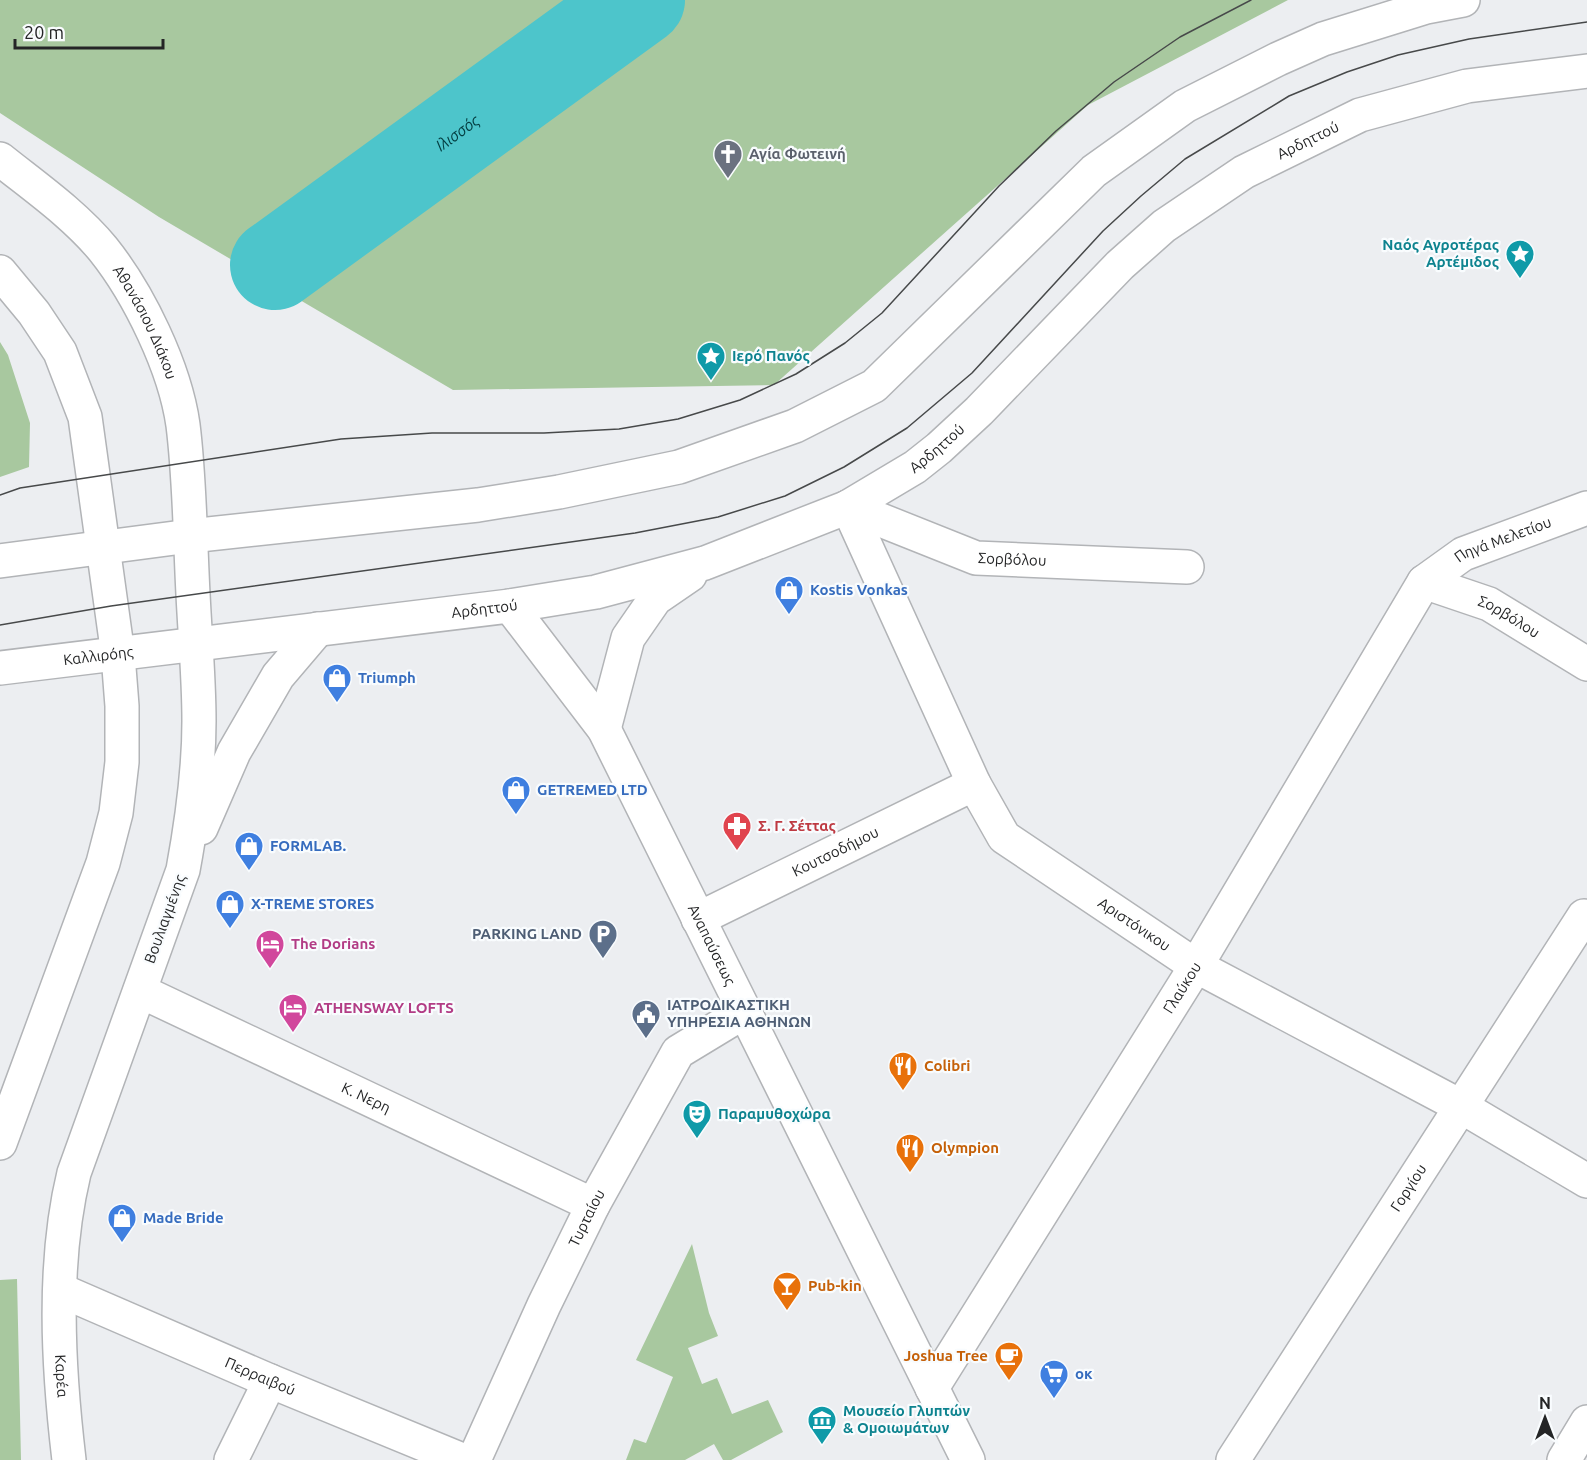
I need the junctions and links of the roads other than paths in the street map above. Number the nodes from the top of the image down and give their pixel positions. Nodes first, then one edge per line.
1 (1463, 0) edge
2 (1587, 71) edge
3 (0, 159) edge
4 (0, 272) edge
5 (848, 507) junction
6 (1587, 508) edge
7 (190, 536) junction
8 (104, 547) junction
9 (0, 561) edge
10 (705, 563) junction
11 (1187, 567) dead end
12 (1424, 582) junction
13 (510, 606) junction
14 (318, 629) junction
15 (196, 644) junction
16 (118, 654) junction
17 (1587, 664) edge
18 (0, 668) edge
19 (604, 729) junction
20 (974, 784) junction
21 (183, 870) junction
22 (1584, 916) dead end
23 (698, 919) junction
24 (1196, 966) junction
25 (140, 991) junction
26 (744, 1012) junction
27 (1462, 1107) junction
28 (0, 1143) edge
29 (1587, 1181) edge
30 (593, 1205) junction
31 (60, 1290) junction
32 (270, 1381) junction
33 (932, 1388) junction
34 (1587, 1422) edge
35 (69, 1460) edge
36 (231, 1460) edge
37 (462, 1460) edge
38 (474, 1460) edge
39 (968, 1460) edge
40 (1233, 1460) edge
41 (1564, 1460) edge

1 - 7 street
2 - 5 street, Αρδηττού
3 - 7 street, Αθανάσιου Διάκου
4 - 8 street
5 - 10 street, Αρδηττού
5 - 11 street, Σορβόλου
5 - 20 street, Αριστόνικου
6 - 12 street, Πηγά Μελετίου
7 - 8 street
7 - 15 street, Βουλιαγμένης
8 - 9 street
8 - 16 street
10 - 13 street, Αρδηττού
10 - 19 street
12 - 17 street, Σορβόλου
12 - 24 street, Γλαύκου
13 - 14 street, Αρδηττού
13 - 19 street, Αναπαύσεως
14 - 15 street, Αρδηττού
14 - 21 street
15 - 16 street, Καλλιρόης
15 - 21 street, Βουλιαγμένης
16 - 18 street, Καλλιρόης
16 - 28 street
19 - 23 street, Αναπαύσεως
20 - 23 street, Κουτσοδήμου
20 - 24 street, Αριστόνικου
21 - 25 street, Βουλιαγμένης
22 - 27 street, Γοργίου
23 - 26 street, Αναπαύσεως
24 - 27 street, Αριστόνικου
24 - 33 street, Γλαύκου
25 - 30 street, Κ. Νερη
25 - 31 street, Βουλιαγμένης
26 - 30 street, Τυρταίου
26 - 33 street, Αναπαύσεως
27 - 29 street, Αριστόνικου
27 - 40 street, Γοργίου
30 - 38 street, Τυρταίου
31 - 32 street, Περραιβού
31 - 35 street, Καρέα
32 - 36 street
32 - 37 street, Περραιβού
33 - 39 street, Αναπαύσεως
34 - 41 street

